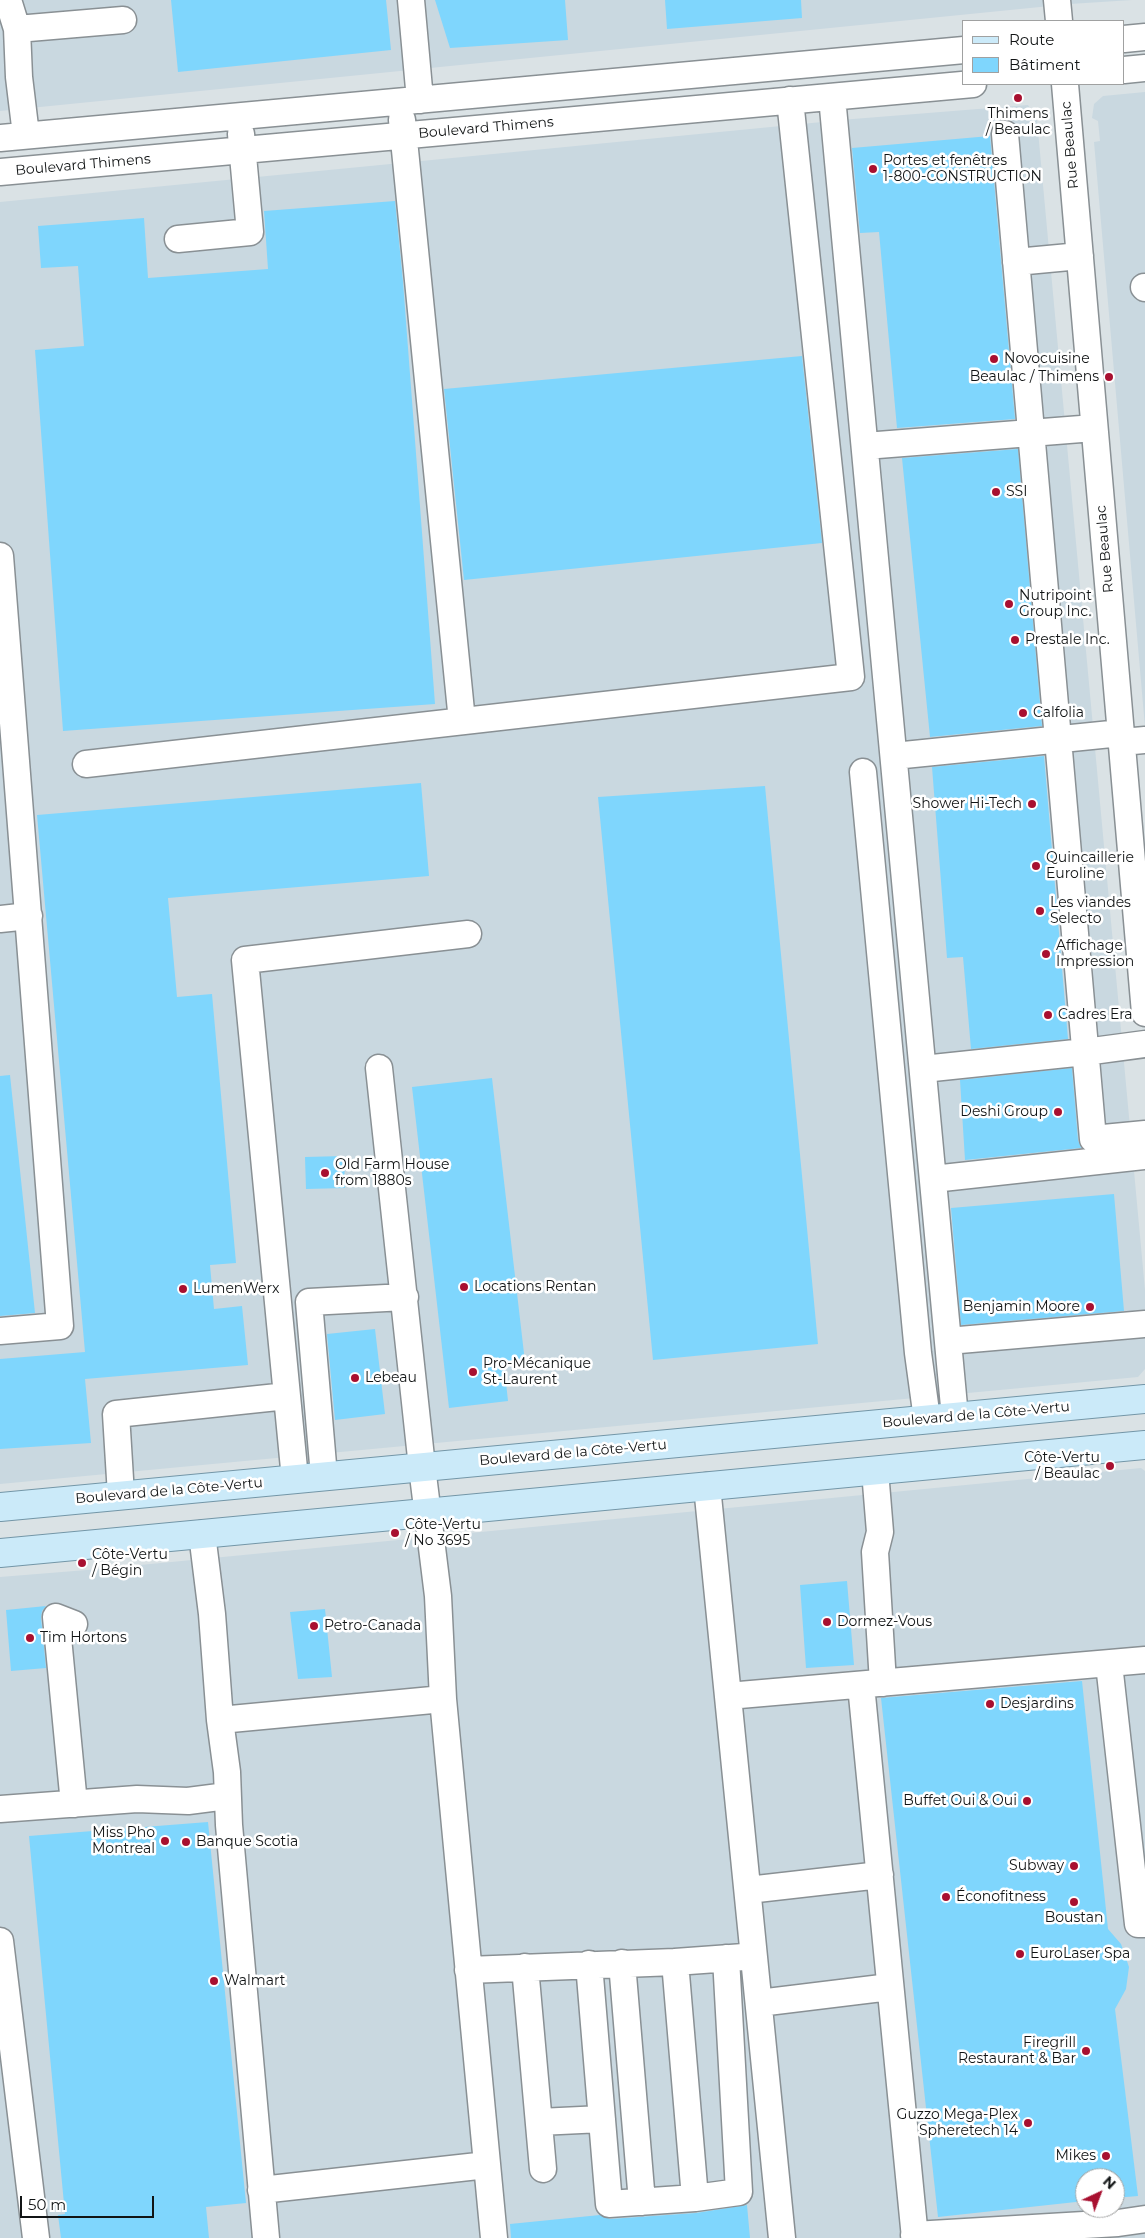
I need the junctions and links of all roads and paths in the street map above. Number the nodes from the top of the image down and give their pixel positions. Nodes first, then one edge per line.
1 (8, 0) edge
2 (411, 0) edge
3 (1057, 0) edge
4 (122, 20) dead end
5 (1059, 20) edge
6 (17, 30) junction
7 (1145, 37) edge
8 (1125, 39) edge
9 (962, 50) edge
10 (1145, 68) edge
11 (1125, 70) edge
12 (962, 85) edge
13 (1065, 85) edge
14 (832, 97) junction
15 (790, 100) junction
16 (410, 101) junction
17 (240, 116) junction
18 (1004, 134) dead end
19 (404, 136) junction
20 (10, 137) edge
21 (243, 150) junction
22 (3, 172) edge
23 (178, 239) dead end
24 (1080, 256) junction
25 (1016, 262) junction
26 (1094, 428) junction
27 (1031, 433) junction
28 (865, 446) junction
29 (0, 556) edge
30 (0, 560) edge
31 (462, 721) junction
32 (1129, 738) edge
33 (1058, 740) junction
34 (894, 756) junction
35 (86, 764) dead end
36 (862, 772) dead end
37 (1135, 779) edge
38 (29, 916) junction
39 (0, 919) edge
40 (468, 934) dead end
41 (1145, 1013) edge
42 (1145, 1044) edge
43 (1085, 1052) junction
44 (379, 1068) dead end
45 (923, 1070) junction
46 (1145, 1134) edge
47 (1145, 1156) edge
48 (933, 1179) junction
49 (405, 1297) junction
50 (1145, 1324) edge
51 (0, 1331) edge
52 (948, 1341) junction
53 (287, 1396) junction
54 (1145, 1399) edge
55 (955, 1417) junction
56 (927, 1419) junction
57 (1145, 1445) edge
58 (422, 1467) junction
59 (875, 1471) junction
60 (324, 1476) junction
61 (294, 1479) junction
62 (706, 1486) junction
63 (121, 1495) junction
64 (0, 1507) edge
65 (428, 1513) junction
66 (202, 1534) junction
67 (0, 1552) edge
68 (74, 1624) dead end
69 (1145, 1660) edge
70 (1109, 1664) junction
71 (872, 1684) junction
72 (728, 1696) junction
73 (443, 1699) junction
74 (220, 1720) junction
75 (227, 1796) junction
76 (74, 1804) junction
77 (0, 1808) edge
78 (880, 1875) junction
79 (748, 1890) junction
80 (1145, 1924) edge
81 (0, 1941) edge
82 (755, 1957) junction
83 (726, 1958) junction
84 (675, 1962) junction
85 (622, 1963) junction
86 (589, 1964) junction
87 (525, 1967) junction
88 (468, 1970) junction
89 (890, 1988) junction
90 (759, 2003) junction
91 (768, 2091) junction
92 (734, 2092) junction
93 (602, 2119) junction
94 (539, 2122) junction
95 (487, 2165) junction
96 (543, 2169) dead end
97 (261, 2190) junction
98 (695, 2198) junction
99 (642, 2202) junction
100 (1145, 2219) edge
101 (915, 2236) edge
102 (36, 2238) edge
103 (266, 2238) edge
104 (494, 2238) edge
105 (782, 2238) edge

1 - 6 street
2 - 16 street
3 - 5 street
4 - 6 street
6 - 20 street
7 - 8 street
9 - 16 street
10 - 11 street
12 - 14 street, Boulevard Thimens
13 - 24 street, Rue Beaulac
14 - 15 street, Boulevard Thimens
14 - 28 street
15 - 19 street, Boulevard Thimens
15 - 31 street
16 - 17 street
16 - 19 street
17 - 20 street
17 - 21 street
18 - 25 street
19 - 21 street, Boulevard Thimens
19 - 31 street
20 - 22 street
21 - 22 street, Boulevard Thimens
21 - 23 street
24 - 25 street
24 - 26 street, Rue Beaulac
25 - 27 street
26 - 27 street
26 - 32 street, Rue Beaulac
27 - 28 street
27 - 33 street
28 - 34 street
29 - 30 street
30 - 38 street
31 - 35 street
32 - 33 street
32 - 37 street, Rue Beaulac
33 - 34 street
33 - 43 street
34 - 45 street
36 - 56 street
37 - 41 street, Rue Beaulac
38 - 39 street
38 - 51 street
40 - 53 street
42 - 43 street
43 - 45 street
43 - 46 street
44 - 49 street
45 - 48 street
47 - 48 street
48 - 52 street
49 - 58 street
49 - 60 street
50 - 52 street
52 - 55 street
53 - 61 street
53 - 63 street
54 - 55 main road, Boulevard de la Côte-Vertu
55 - 56 main road, Boulevard de la Côte-Vertu
56 - 58 main road, Boulevard de la Côte-Vertu
57 - 59 main road
58 - 60 main road, Boulevard de la Côte-Vertu
58 - 65 street
59 - 62 main road
59 - 71 street
60 - 61 main road, Boulevard de la Côte-Vertu
61 - 63 main road, Boulevard de la Côte-Vertu
62 - 65 main road
62 - 72 street
63 - 64 main road, Boulevard de la Côte-Vertu
65 - 66 main road
65 - 73 street
66 - 67 main road
66 - 74 street
68 - 76 street
69 - 70 street
70 - 71 street
70 - 80 street
71 - 72 street
71 - 78 street
72 - 79 street
73 - 74 street
73 - 88 street
74 - 75 street
75 - 76 street
75 - 97 street
76 - 77 street
78 - 79 street
78 - 89 street
79 - 82 street
81 - 102 street
82 - 83 street
82 - 90 street
83 - 84 street
83 - 92 street
84 - 85 street
84 - 98 street
85 - 86 street
85 - 99 street
86 - 87 street
86 - 93 street
87 - 88 street
87 - 94 street
88 - 95 street
89 - 90 street
89 - 101 street
90 - 91 street
91 - 92 street
91 - 105 street
92 - 98 street
93 - 94 street
93 - 99 street
94 - 96 street
95 - 97 street
95 - 104 street
97 - 103 street
98 - 99 street
100 - 101 street

